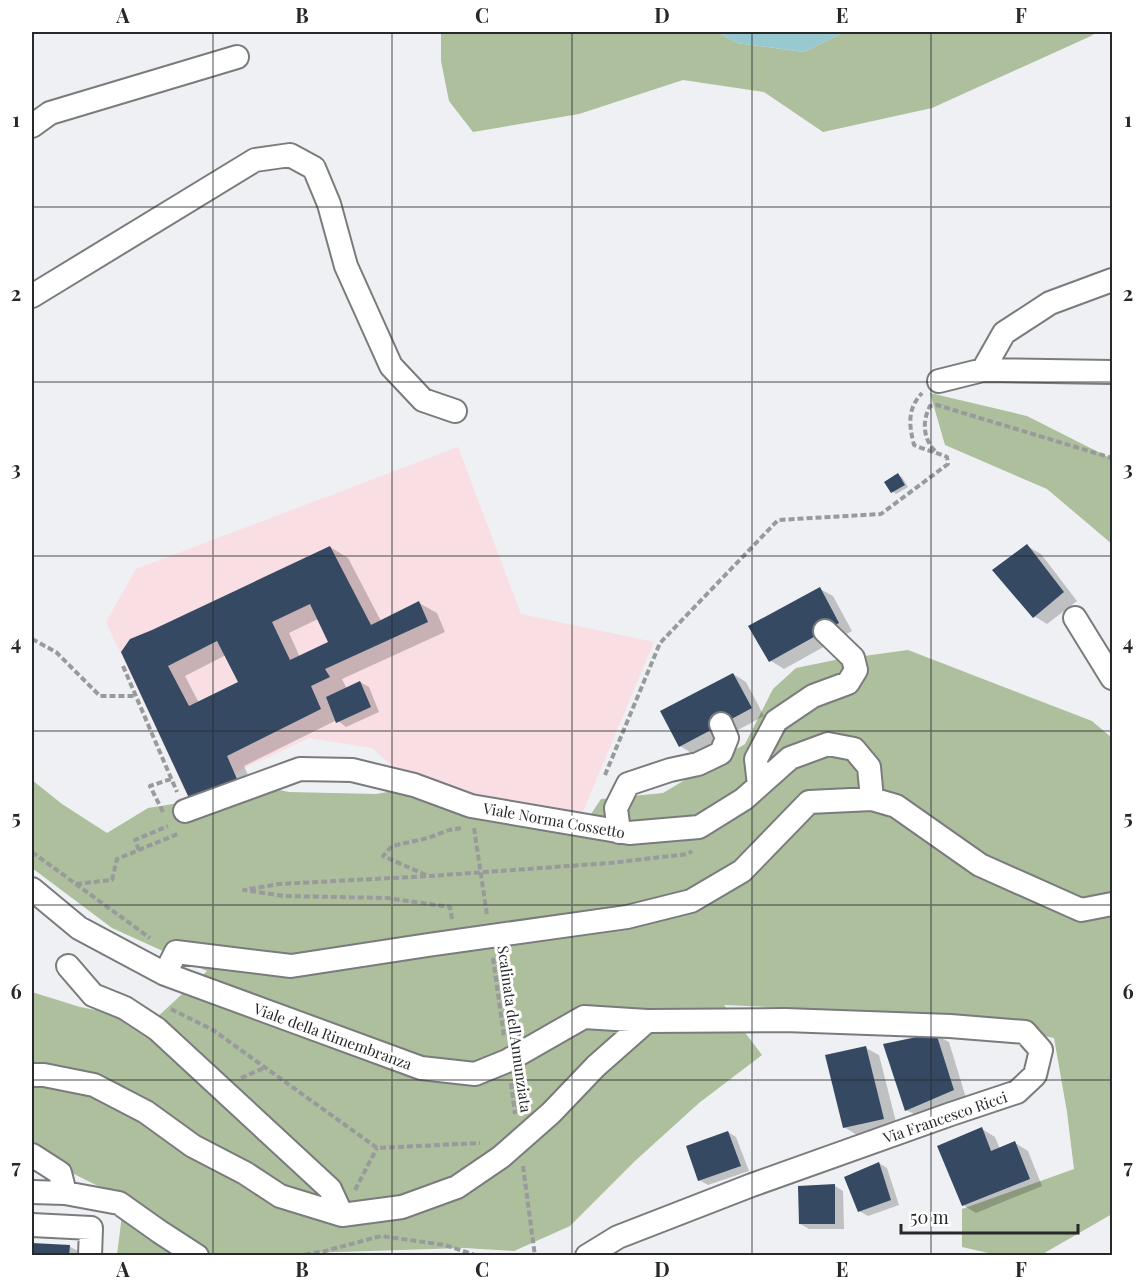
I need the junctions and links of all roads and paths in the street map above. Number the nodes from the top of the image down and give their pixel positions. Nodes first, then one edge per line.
1 (237, 57) dead end
2 (32, 126) edge
3 (1113, 280) edge
4 (32, 296) edge
5 (983, 370) junction
6 (1113, 372) edge
7 (939, 381) joint
8 (455, 411) dead end
9 (936, 452) junction
10 (1113, 458) edge
11 (1075, 618) dead end
12 (825, 631) dead end
13 (32, 639) edge
14 (123, 666) dead end
15 (1113, 678) edge
16 (136, 696) junction
17 (721, 724) dead end
18 (171, 779) junction
19 (602, 783) dead end
20 (759, 785) junction
21 (872, 799) junction
22 (185, 812) joint
23 (619, 832) junction
24 (179, 834) dead end
25 (698, 848) dead end
26 (139, 850) junction
27 (32, 852) edge
28 (481, 872) junction
29 (430, 876) junction
30 (76, 884) junction
31 (32, 889) edge
32 (1113, 904) edge
33 (490, 936) junction
34 (428, 945) junction
35 (68, 966) dead end
36 (160, 971) junction
37 (163, 1004) dead end
38 (647, 1021) junction
39 (507, 1061) junction
40 (265, 1068) junction
41 (32, 1075) edge
42 (237, 1080) dead end
43 (519, 1142) junction
44 (484, 1143) dead end
45 (377, 1148) junction
46 (32, 1155) edge
47 (32, 1192) edge
48 (65, 1193) junction
49 (342, 1215) junction
50 (32, 1225) edge
51 (90, 1256) edge
52 (197, 1256) edge
53 (296, 1256) edge
54 (478, 1256) edge
55 (535, 1256) edge
56 (587, 1256) edge

1 - 2 street
3 - 5 street
4 - 8 street
5 - 6 street
5 - 7 street
7 - 9 path
9 - 10 path
9 - 19 path
11 - 15 street
12 - 20 street
13 - 16 path
14 - 16 path
16 - 18 path
17 - 23 street
18 - 22 path
18 - 26 path
20 - 21 street, Viale Norma Cossetto
20 - 23 street, Viale Norma Cossetto
21 - 32 street
21 - 33 street
22 - 23 street, Viale Norma Cossetto
24 - 26 path
25 - 28 path
26 - 30 path
27 - 30 path
28 - 29 path
28 - 29 path, Scalinata dell'Annunziata
28 - 33 path, Scalinata dell'Annunziata
29 - 34 path
30 - 36 path
31 - 36 street, Viale della Rimembranza
33 - 34 street
33 - 39 path, Scalinata dell'Annunziata
34 - 36 street
35 - 49 street
36 - 39 street, Viale della Rimembranza
37 - 40 path
38 - 39 street, Viale della Rimembranza
38 - 43 street
38 - 56 street, Via Francesco Ricci
39 - 43 path, Scalinata dell'Annunziata
40 - 42 path
40 - 45 path
41 - 49 street
43 - 49 street
43 - 55 path, Scalinata dell'Annunziata
44 - 45 path
45 - 49 path
46 - 48 street
47 - 48 street
48 - 52 street
50 - 51 street
53 - 54 path

